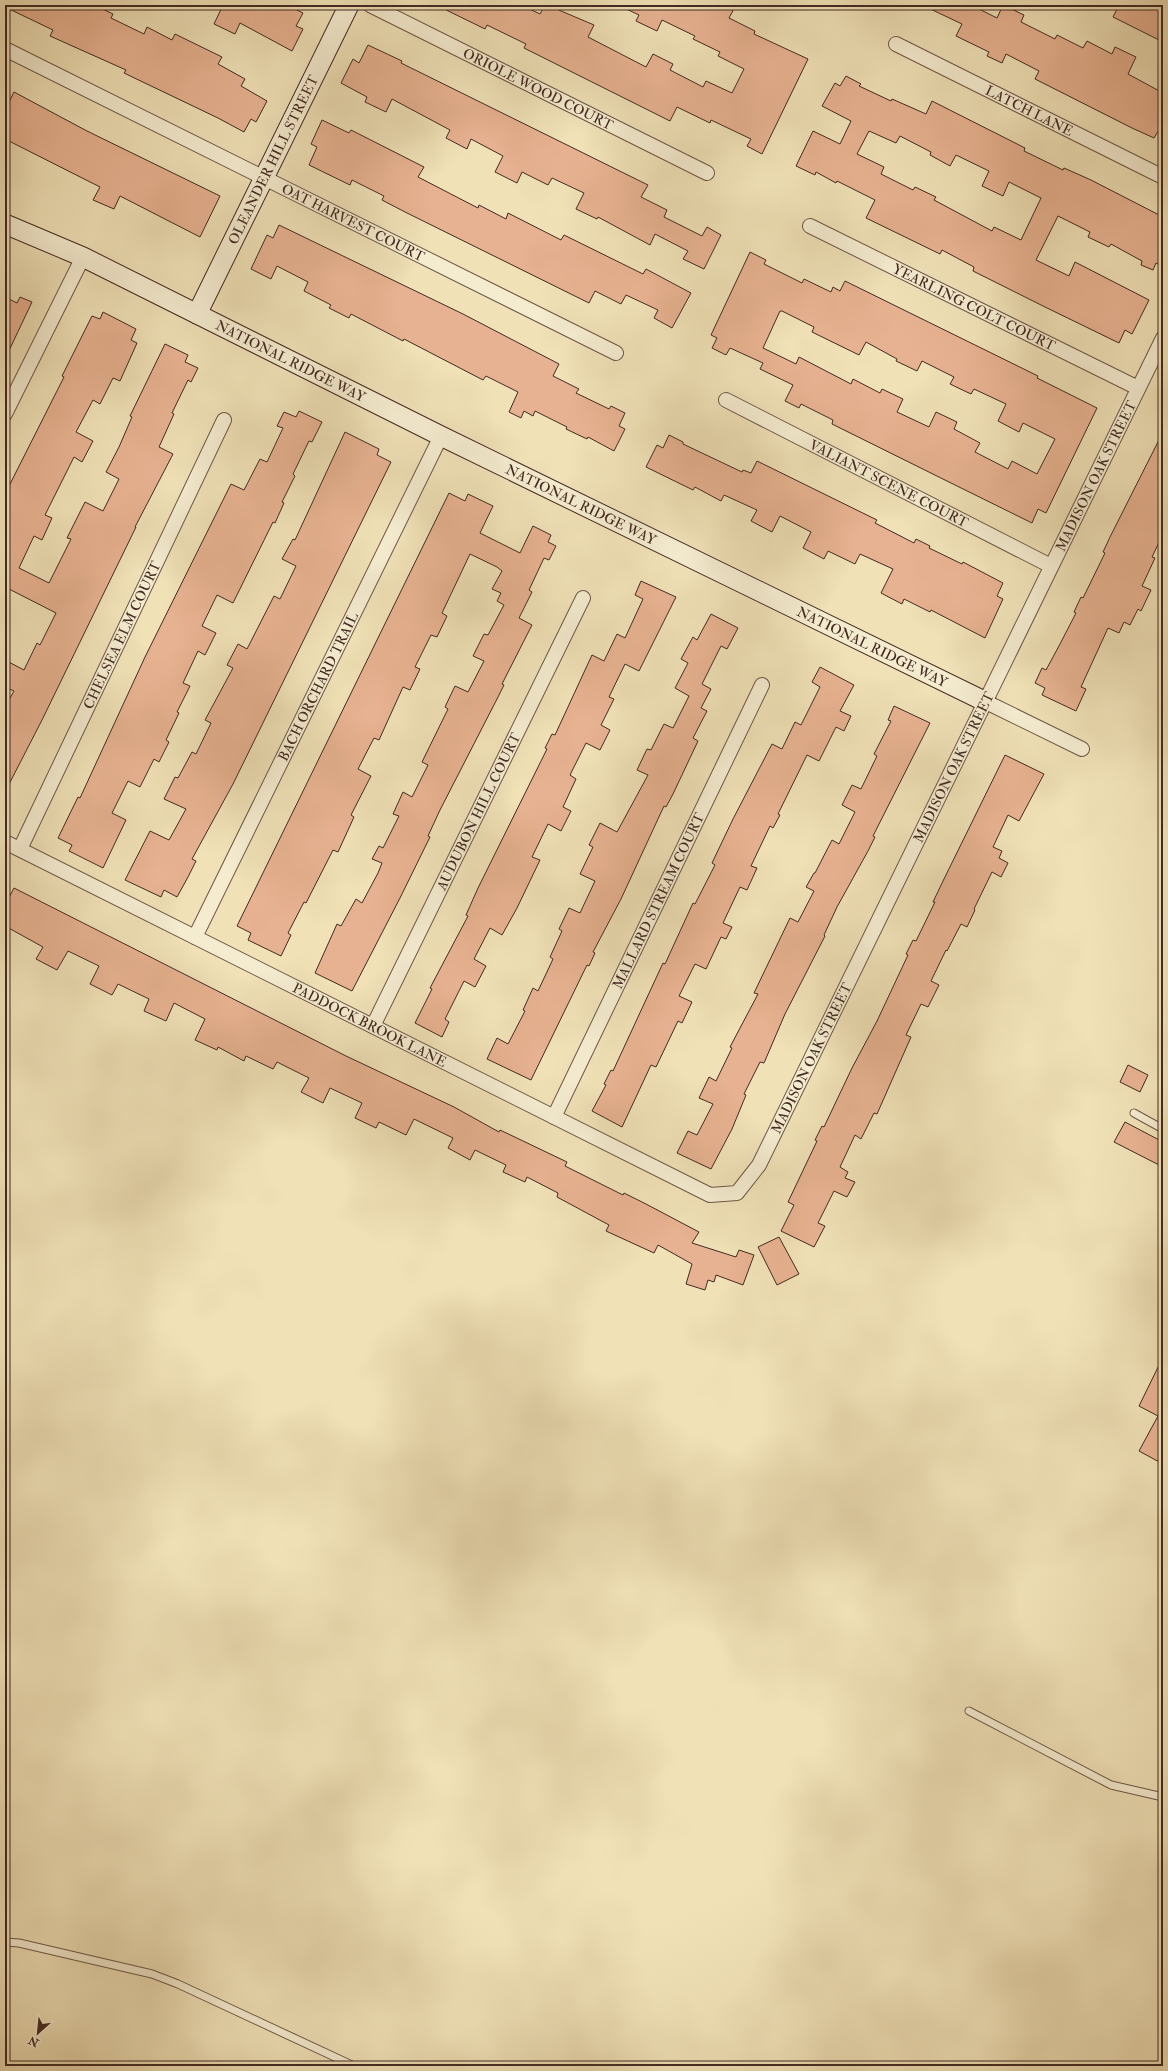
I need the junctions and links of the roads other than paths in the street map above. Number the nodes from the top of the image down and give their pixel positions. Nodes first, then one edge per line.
1 (349, 5) edge
2 (370, 5) edge
3 (896, 44) dead end
4 (5, 49) edge
5 (707, 173) dead end
6 (1163, 177) edge
7 (263, 178) junction
8 (5, 212) edge
9 (5, 224) edge
10 (810, 226) dead end
11 (83, 258) junction
12 (197, 314) junction
13 (1163, 338) edge
14 (616, 353) dead end
15 (11, 388) edge
16 (1138, 388) junction
17 (726, 400) dead end
18 (5, 414) edge
19 (224, 420) dead end
20 (441, 436) junction
21 (1051, 566) junction
22 (583, 598) dead end
23 (762, 685) dead end
24 (986, 702) junction
25 (1082, 749) dead end
26 (5, 842) edge
27 (20, 850) junction
28 (195, 936) junction
29 (373, 1026) junction
30 (1134, 1113) dead end
31 (554, 1117) junction
32 (1163, 1129) edge
33 (737, 1193) joint
34 (969, 1711) dead end
35 (1163, 1797) edge
36 (5, 1942) edge
37 (354, 2066) edge

1 - 7 street, OLEANDER HILL STREET
2 - 5 street, ORIOLE WOOD COURT
3 - 6 street, LATCH LANE
4 - 7 street, OAT HARVEST COURT
7 - 12 street, OLEANDER HILL STREET
7 - 14 street, OAT HARVEST COURT
8 - 11 street, NATIONAL RIDGE WAY
9 - 11 street, NATIONAL RIDGE WAY
10 - 16 street, YEARLING COLT COURT
11 - 12 street, NATIONAL RIDGE WAY
11 - 15 street
12 - 20 street, NATIONAL RIDGE WAY
13 - 16 street, MADISON OAK STREET
15 - 18 street
16 - 21 street, MADISON OAK STREET
17 - 21 street, VALIANT SCENE COURT
19 - 27 street, CHELSEA ELM COURT
20 - 24 street, NATIONAL RIDGE WAY
20 - 28 street, BACH ORCHARD TRAIL
21 - 24 street, MADISON OAK STREET
22 - 29 street, AUDUBON HILL COURT
23 - 31 street, MALLARD STREAM COURT
24 - 25 street, NATIONAL RIDGE WAY
24 - 33 street, MADISON OAK STREET
26 - 27 street, PADDOCK BROOK LANE
27 - 28 street, PADDOCK BROOK LANE
28 - 29 street, PADDOCK BROOK LANE
29 - 31 street, PADDOCK BROOK LANE
30 - 32 lane
31 - 33 street, PADDOCK BROOK LANE
34 - 35 lane
36 - 37 lane

